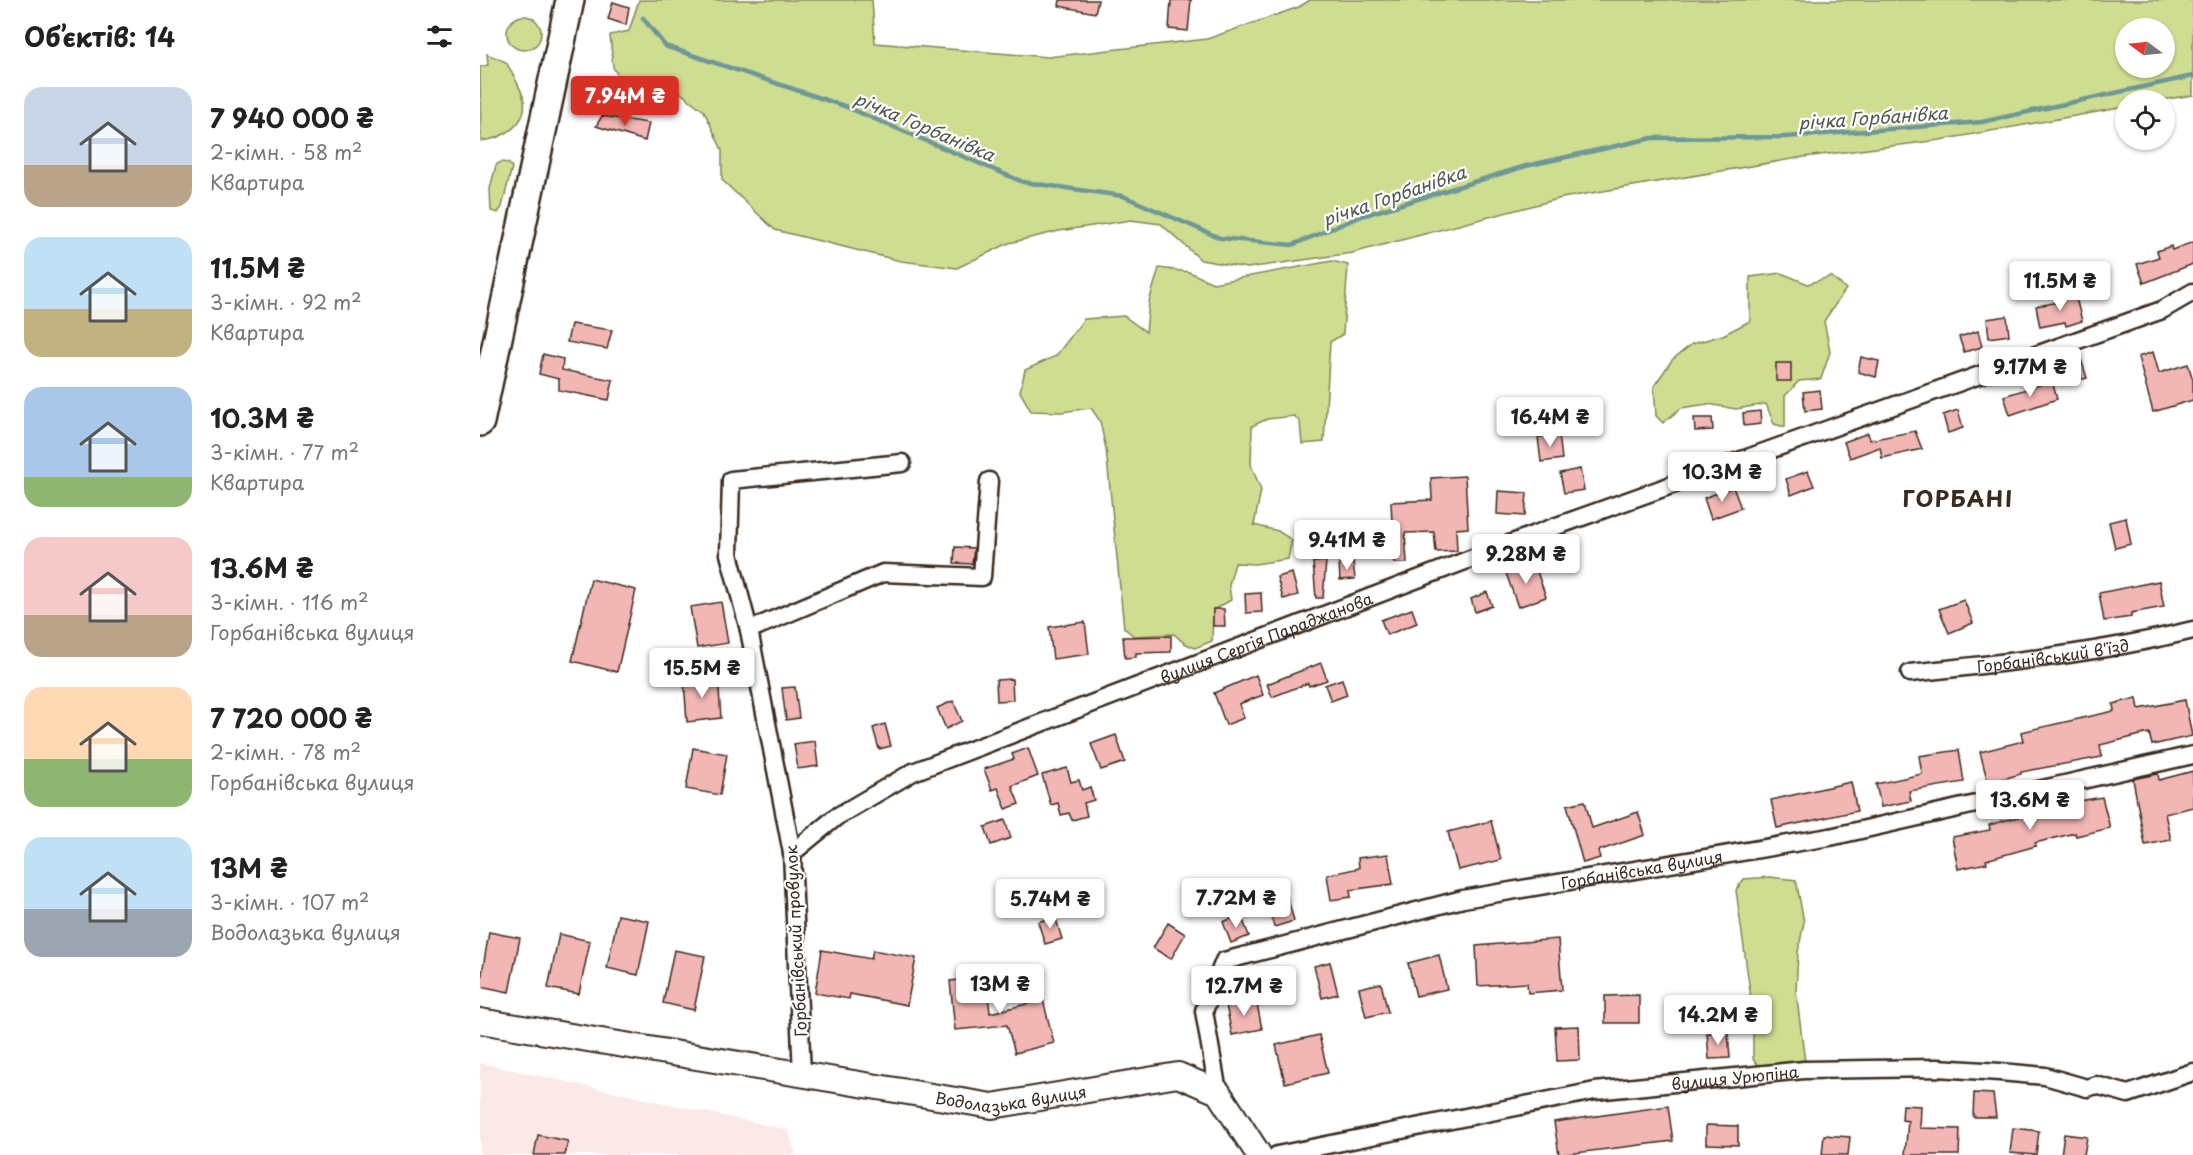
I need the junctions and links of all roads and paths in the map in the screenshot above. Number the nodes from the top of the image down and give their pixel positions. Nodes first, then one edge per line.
1 (570, 0) edge
2 (2193, 292) edge
3 (480, 422) edge
4 (902, 463) dead end
5 (989, 481) dead end
6 (749, 630) junction
7 (2193, 630) edge
8 (1910, 673) dead end
9 (2193, 755) edge
10 (792, 853) junction
11 (480, 1021) edge
12 (2193, 1072) edge
13 (802, 1074) junction
14 (1218, 1092) junction
15 (1259, 1155) edge
16 (1277, 1155) edge

1 - 3 main road
2 - 10 street, вулиця Сергія Параджанова
4 - 6 street, Горбанівський провулок
5 - 6 street
6 - 10 street, Горбанівський провулок
7 - 8 street, Горбанівський в'їзд
9 - 14 street, Горбанівська вулиця
10 - 13 street, Горбанівський провулок
11 - 13 street
12 - 16 street, вулиця Урюпіна
13 - 14 street, Водолазька вулиця
14 - 15 street

